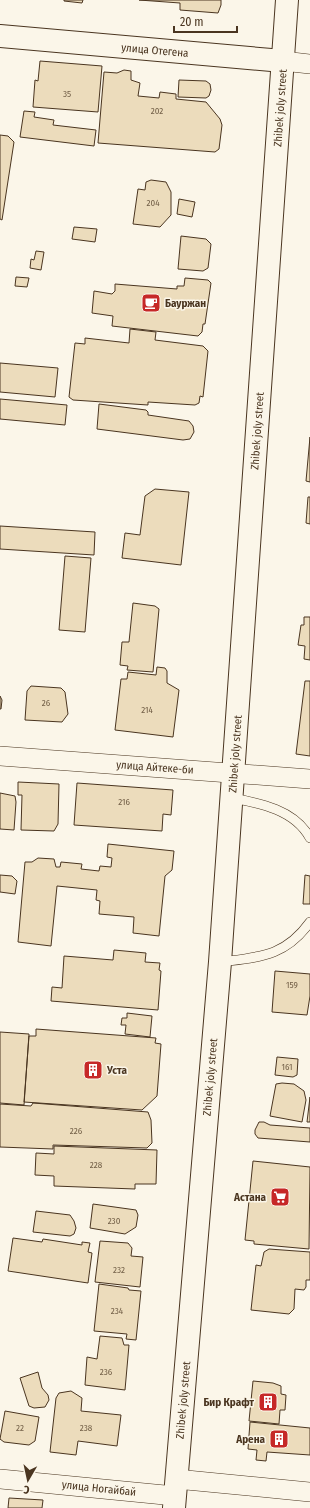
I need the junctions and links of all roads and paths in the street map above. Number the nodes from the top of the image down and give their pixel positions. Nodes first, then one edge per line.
1 (287, 0) edge
2 (0, 36) edge
3 (283, 61) junction
4 (310, 64) edge
5 (0, 756) edge
6 (234, 773) junction
7 (310, 779) edge
8 (232, 798) junction
9 (310, 838) edge
10 (310, 922) edge
11 (220, 962) junction
12 (0, 1479) edge
13 (310, 1492) edge
14 (175, 1494) edge

1 - 3 main road, Zhibek joly street
2 - 3 main road, улица Отегена
3 - 4 street, улица Отегена
3 - 6 main road, Zhibek joly street
5 - 6 street, улица Айтеке-би
6 - 7 street, улица Айтеке-би
6 - 8 main road, Zhibek joly street
8 - 9 lane
8 - 11 main road, Zhibek joly street
10 - 11 lane
11 - 14 main road, Zhibek joly street
12 - 14 street, улица Ногайбай
13 - 14 street, улица Ногайбай

